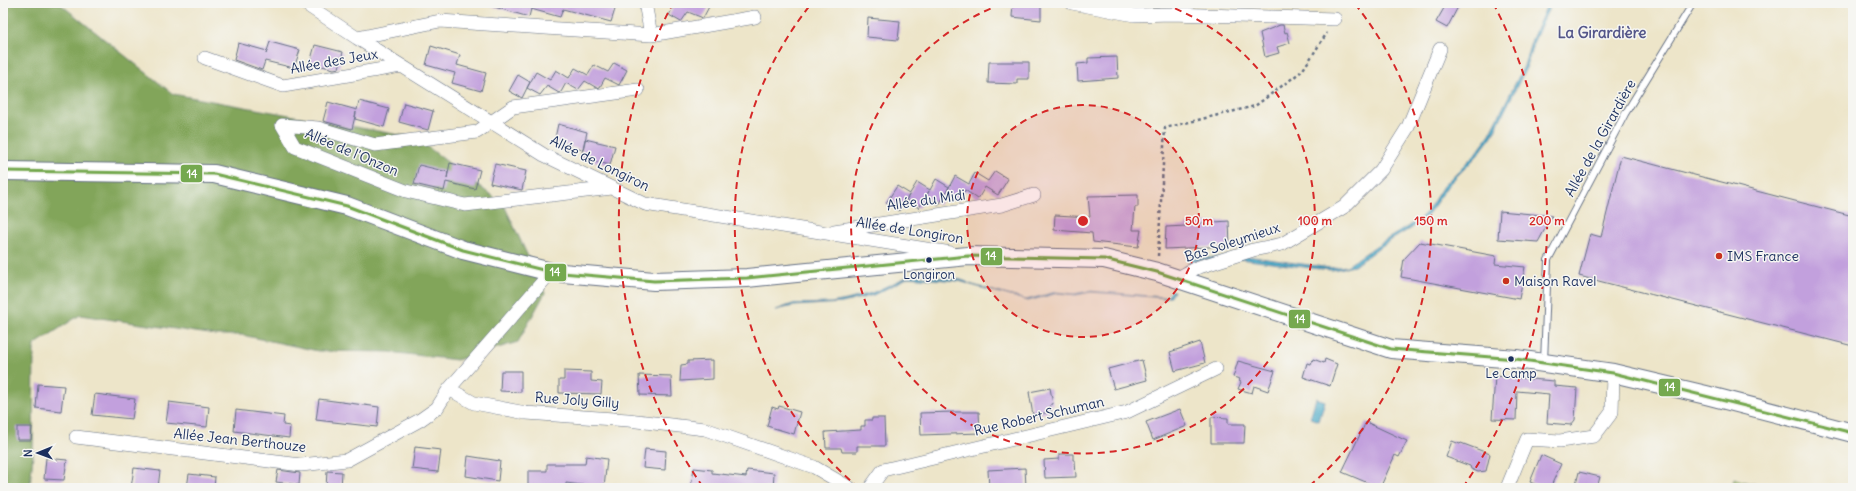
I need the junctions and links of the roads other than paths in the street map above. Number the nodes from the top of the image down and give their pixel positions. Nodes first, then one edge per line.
1 (304, 3) edge
2 (645, 3) edge
3 (1072, 3) edge
4 (1693, 3) edge
5 (755, 17) dead end
6 (1336, 19) road end
7 (650, 35) junction
8 (357, 38) junction
9 (1440, 49) dead end
10 (205, 58) dead end
11 (401, 66) junction
12 (638, 90) dead end
13 (493, 122) junction
14 (3, 171) edge
15 (612, 188) junction
16 (1034, 195) dead end
17 (823, 233) junction
18 (968, 256) junction
19 (551, 272) junction
20 (1176, 279) junction
21 (1544, 364) junction
22 (1216, 369) dead end
23 (1614, 373) junction
24 (449, 389) junction
25 (1853, 433) edge
26 (76, 437) dead end
27 (850, 488) edge
28 (870, 488) edge
29 (1507, 488) edge

1 - 8 street, Allée de Longiron
2 - 7 street
3 - 6 street
4 - 21 lane, Allée de la Girardière
5 - 7 street
7 - 8 street
8 - 11 street, Allée de Longiron
9 - 20 street, Bas Soleymieux
10 - 11 street, Allée des Jeux
11 - 13 street, Allée de Longiron
12 - 13 street
13 - 15 street, Allée de Longiron
13 - 15 street, Allée de l'Onzon
14 - 19 main road
15 - 17 street, Allée de Longiron
16 - 17 street, Allée du Midi
17 - 18 street, Allée de Longiron
18 - 19 main road
18 - 20 main road
19 - 24 street
20 - 21 main road
21 - 23 main road
22 - 28 street, Rue Robert Schuman
23 - 25 main road
23 - 29 street
24 - 26 street, Allée Jean Berthouze
24 - 27 street, Rue Joly Gilly

